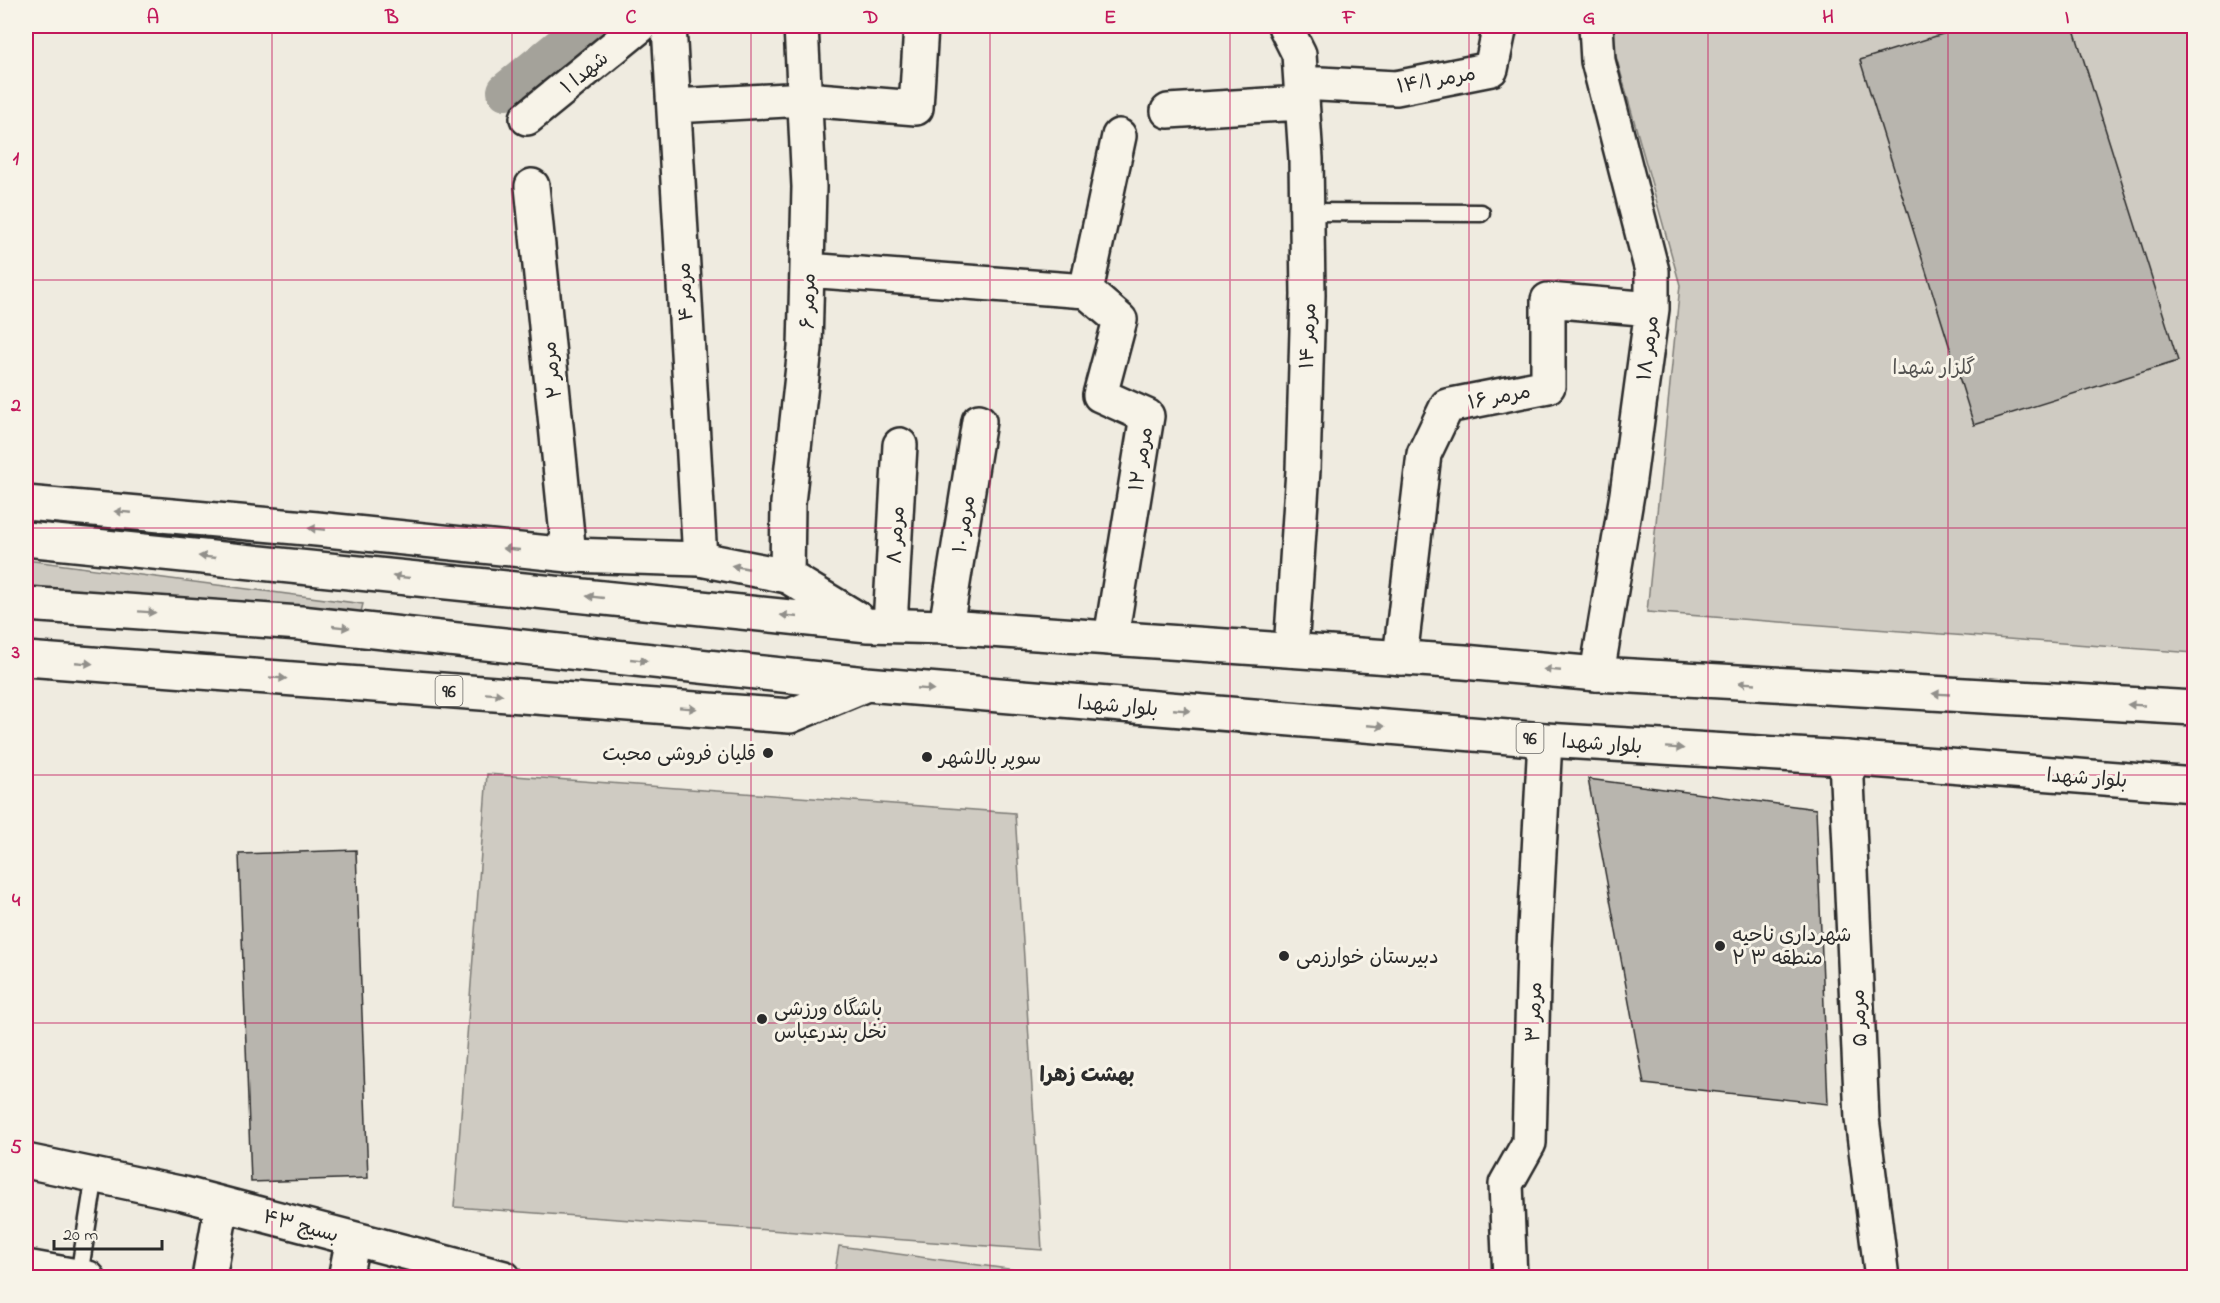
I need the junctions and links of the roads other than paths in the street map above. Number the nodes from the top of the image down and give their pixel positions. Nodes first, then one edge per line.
1 (640, 26) edge
2 (669, 26) edge
3 (801, 26) edge
4 (921, 26) edge
5 (1286, 26) edge
6 (1500, 26) edge
7 (1596, 26) edge
8 (1301, 93) junction
9 (805, 99) junction
10 (674, 106) junction
11 (1168, 111) dead end
12 (527, 118) dead end
13 (1119, 136) dead end
14 (532, 186) dead end
15 (1307, 212) junction
16 (1481, 213) dead end
17 (807, 270) junction
18 (1086, 291) junction
19 (1652, 309) junction
20 (980, 421) dead end
21 (900, 445) dead end
22 (26, 503) edge
23 (26, 539) edge
24 (569, 555) junction
25 (700, 559) junction
26 (787, 576) junction
27 (26, 604) edge
28 (879, 625) junction
29 (946, 627) junction
30 (1111, 638) junction
31 (1291, 650) junction
32 (1400, 658) junction
33 (26, 659) edge
34 (1597, 674) junction
35 (866, 684) junction
36 (2194, 708) edge
37 (1545, 740) junction
38 (1846, 758) junction
39 (2194, 785) edge
40 (26, 1161) edge
41 (95, 1175) junction
42 (222, 1204) junction
43 (353, 1239) junction
44 (26, 1267) edge
45 (84, 1277) edge
46 (209, 1278) edge
47 (345, 1278) edge
48 (504, 1278) edge
49 (1510, 1278) edge
50 (1882, 1278) edge

1 - 12 main road, شهدا ۱
2 - 10 main road, مرمر ۴
3 - 9 main road, مرمر ۶
4 - 9 main road
5 - 8 main road, مرمر ۱۴
6 - 8 main road, مرمر ۱۴/۱
7 - 19 main road, مرمر ۱۸
8 - 11 main road
8 - 15 main road, مرمر ۱۴
9 - 10 main road
9 - 17 main road, مرمر ۶
10 - 25 main road, مرمر ۴
13 - 18 main road
14 - 24 main road, مرمر ۲
15 - 16 lane
15 - 31 main road, مرمر ۱۴
17 - 18 main road
17 - 26 main road, مرمر ۶
18 - 30 main road, مرمر ۱۲
19 - 32 main road, مرمر ۱۶
19 - 34 main road, مرمر ۱۸
20 - 29 main road, مرمر ۱۰
21 - 28 main road, مرمر ۸
24 -> 22 main road
28 -> 23 main road
24 - 25 main road
26 -> 25 main road
26 - 28 main road
27 -> 35 main road, بلوار شهدا
28 - 29 main road
29 - 30 main road
30 - 31 main road
31 - 32 main road
34 -> 32 main road
33 -> 35 main road, 96
36 -> 34 main road
35 -> 37 main road, بلوار شهدا / 96
37 -> 38 main road, بلوار شهدا / 96
37 - 49 main road, مرمر ۳
38 - 39 main road, بلوار شهدا / 96
38 - 50 main road, مرمر ۵
40 - 41 main road, بسیج ۴۳
41 - 42 main road, بسیج ۴۳
41 - 45 lane
42 - 43 main road, بسیج ۴۳
42 - 46 main road
43 - 47 main road
43 - 48 main road, بسیج ۴۳
44 - 45 main road

